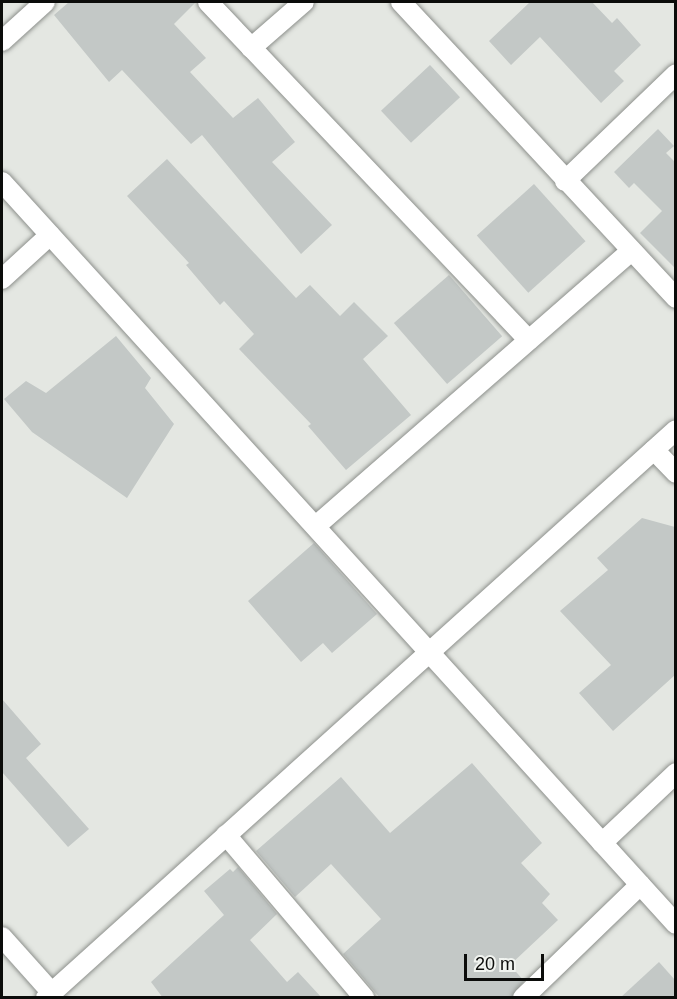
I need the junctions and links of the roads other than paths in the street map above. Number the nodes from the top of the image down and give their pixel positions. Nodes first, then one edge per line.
1 (45, 2) edge
2 (208, 2) edge
3 (304, 2) edge
4 (401, 2) edge
5 (2, 41) edge
6 (251, 48) junction
7 (675, 74) edge
8 (565, 181) junction
9 (2, 182) edge
10 (50, 235) junction
11 (631, 251) junction
12 (2, 279) edge
13 (675, 298) edge
14 (529, 340) junction
15 (675, 430) edge
16 (654, 450) junction
17 (675, 473) edge
18 (317, 525) junction
19 (428, 653) junction
20 (675, 773) edge
21 (226, 835) junction
22 (602, 843) junction
23 (640, 885) junction
24 (675, 924) edge
25 (2, 937) edge
26 (49, 995) edge
27 (364, 998) edge
28 (524, 998) edge

1 - 5 street
2 - 6 street
3 - 6 street
4 - 8 street
6 - 14 street
7 - 8 street
8 - 11 street
9 - 10 street
10 - 12 street
10 - 18 street
11 - 13 street
11 - 14 street
14 - 18 street
15 - 16 street
16 - 17 street
16 - 19 street
18 - 19 street
19 - 21 street
19 - 22 street
20 - 22 street
21 - 26 street
21 - 27 street
22 - 23 street
23 - 24 street
23 - 28 street
25 - 26 street

